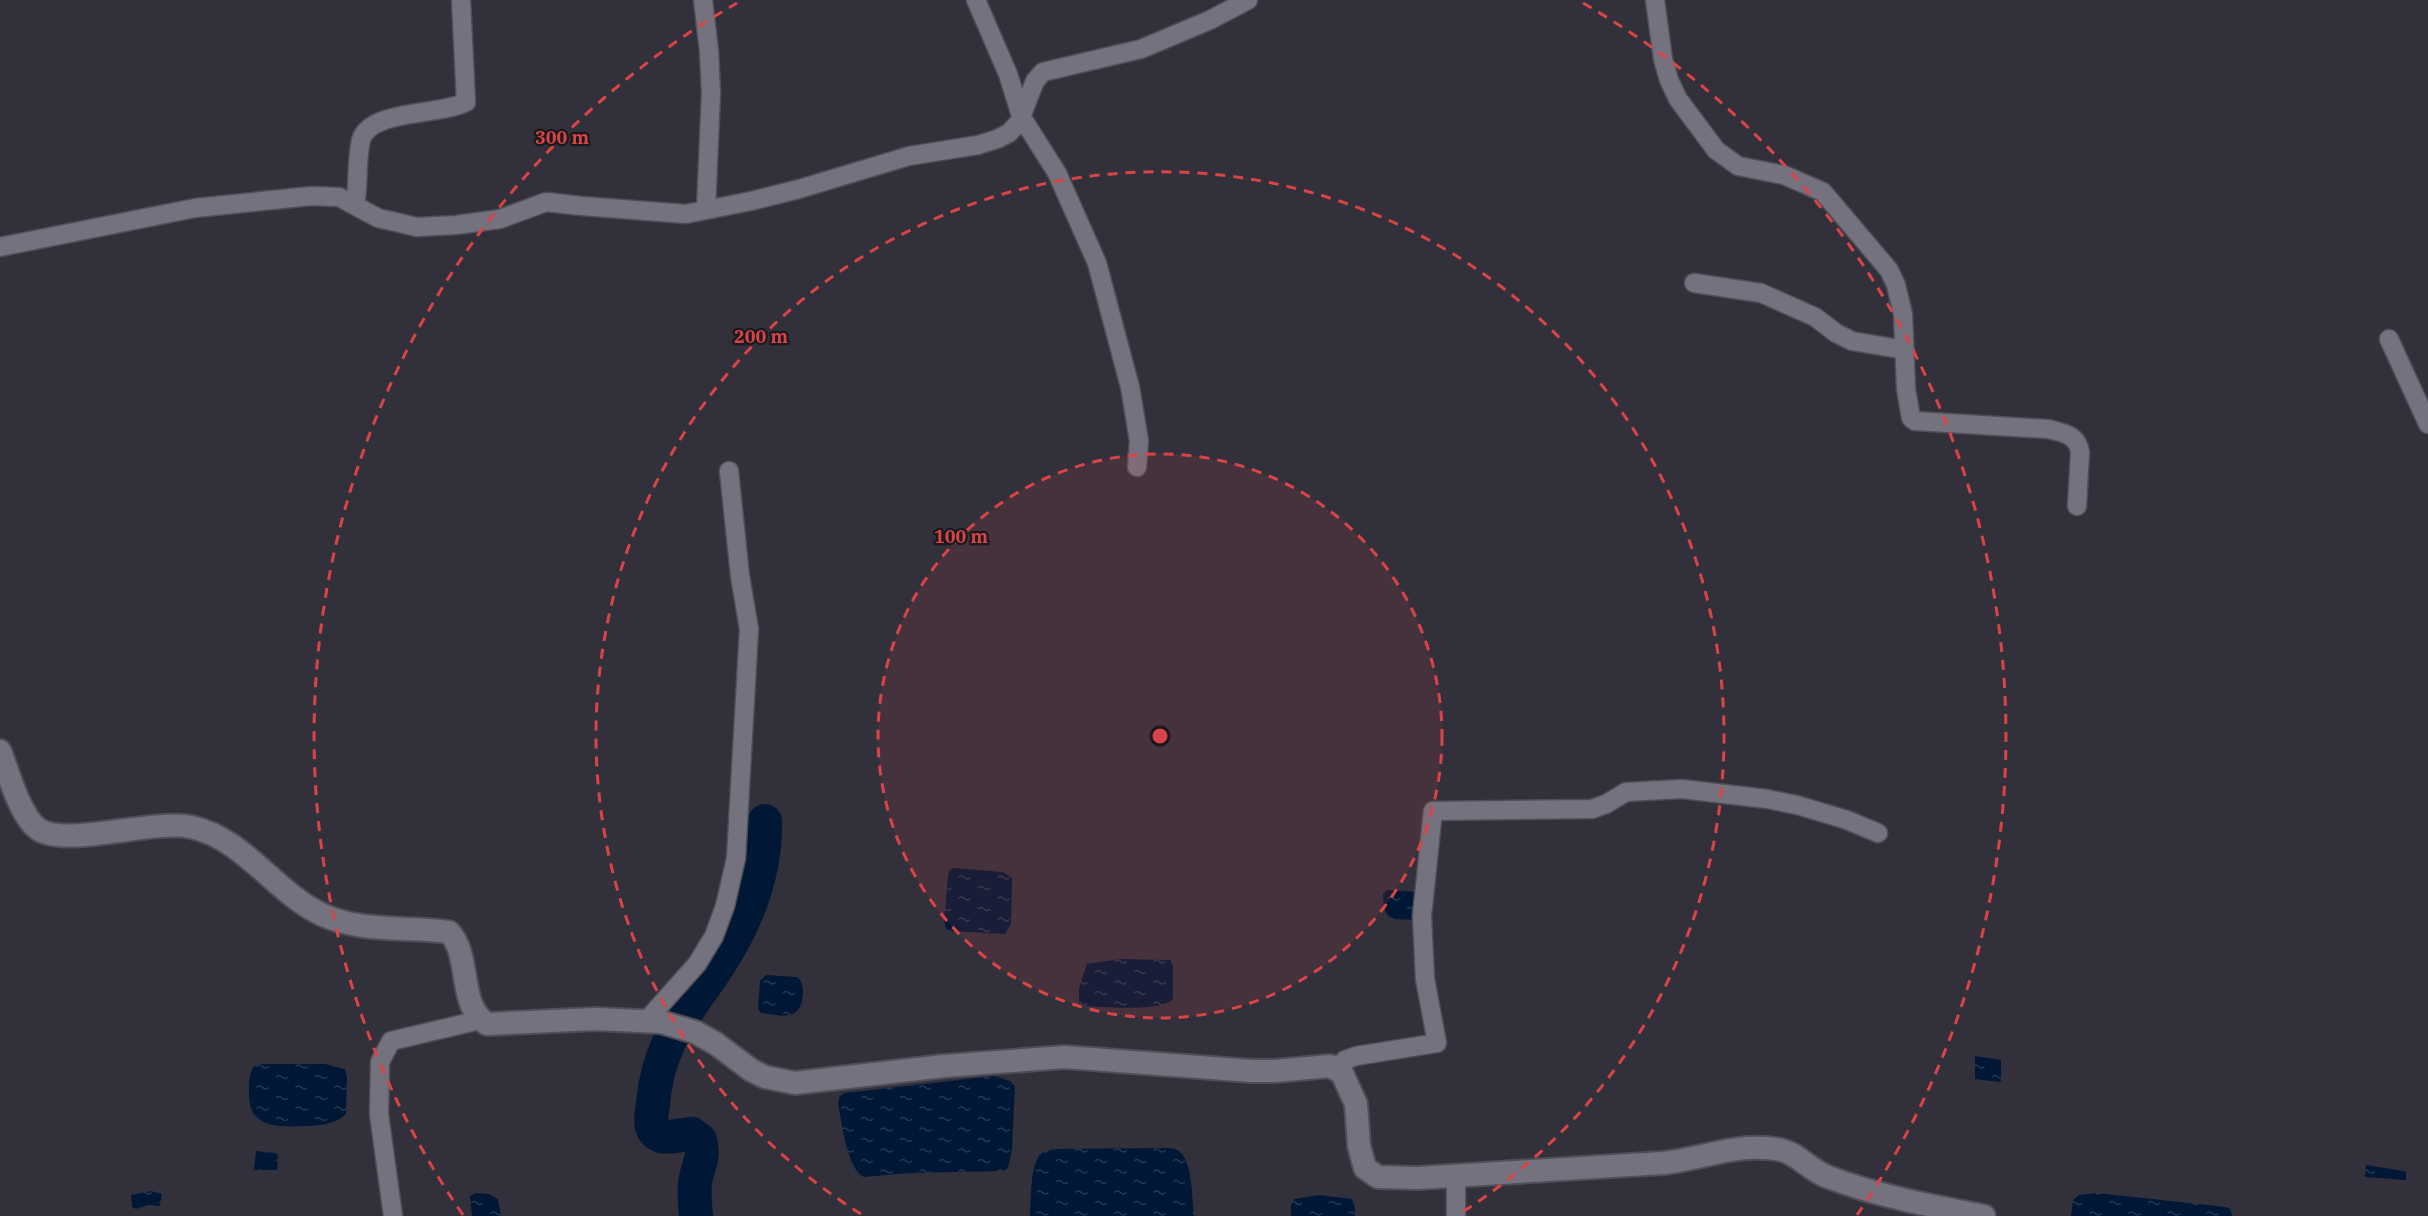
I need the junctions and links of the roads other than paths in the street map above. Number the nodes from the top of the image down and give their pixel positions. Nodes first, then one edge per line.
1 (461, 0) edge
2 (703, 0) edge
3 (976, 0) edge
4 (1248, 0) edge
5 (1655, 0) edge
6 (1021, 116) junction
7 (354, 205) junction
8 (706, 209) junction
9 (0, 247) edge
10 (1694, 283) dead end
11 (2389, 339) dead end
12 (1905, 350) junction
13 (2428, 424) edge
14 (1137, 467) dead end
15 (729, 471) dead end
16 (2077, 506) dead end
17 (0, 752) edge
18 (1878, 833) dead end
19 (480, 1020) junction
20 (654, 1021) junction
21 (1337, 1068) junction
22 (1456, 1176) junction
23 (393, 1216) edge
24 (1456, 1216) edge
25 (1984, 1216) edge

1 - 7 street
2 - 8 street
3 - 6 street
4 - 6 street
5 - 12 street
6 - 8 street
6 - 14 street
7 - 8 street
7 - 9 street
10 - 12 street
11 - 13 street
12 - 16 street
15 - 20 street
17 - 19 street
18 - 21 street
19 - 20 street
19 - 23 street
20 - 21 street
21 - 22 street
22 - 24 street
22 - 25 street

